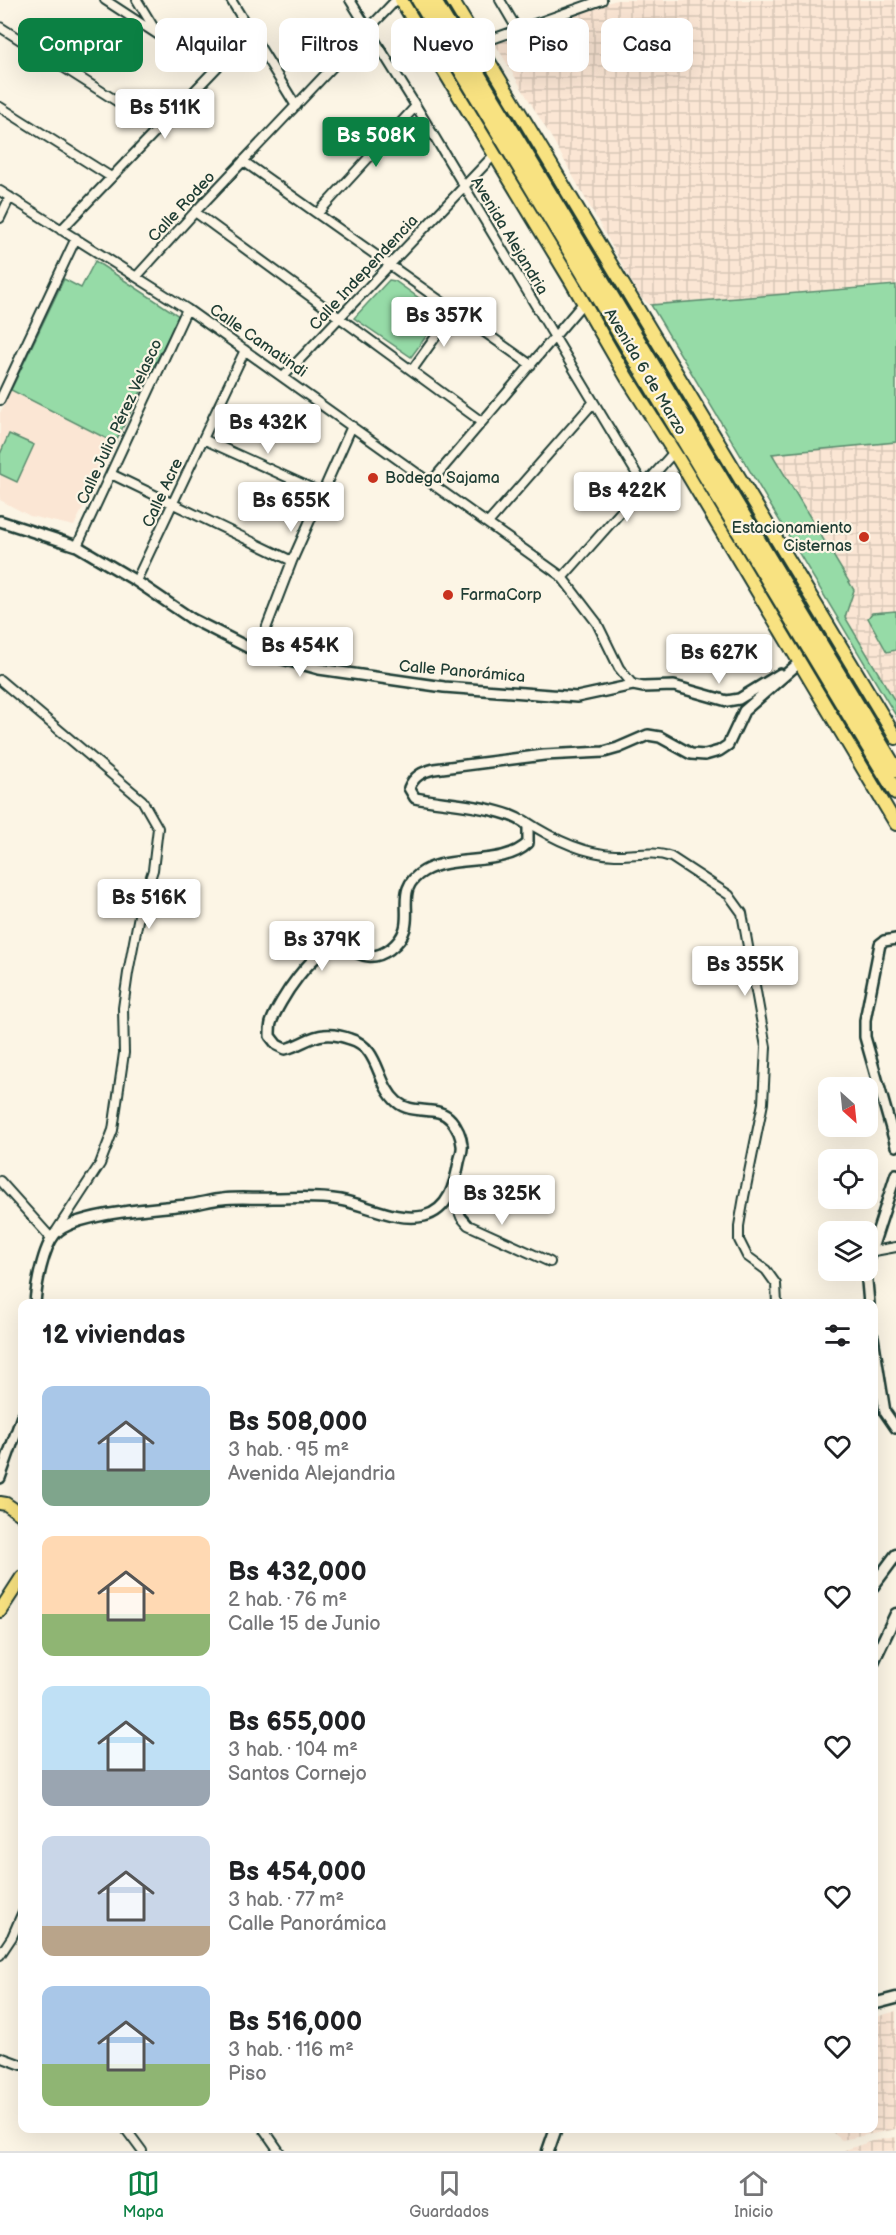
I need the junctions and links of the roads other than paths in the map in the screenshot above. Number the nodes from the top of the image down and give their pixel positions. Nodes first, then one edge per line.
1 (105, 0) edge
2 (137, 0) edge
3 (231, 0) edge
4 (350, 0) edge
5 (399, 0) edge
6 (419, 0) edge
7 (433, 0) edge
8 (452, 0) edge
9 (500, 0) edge
10 (602, 0) edge
11 (242, 18) edge
12 (362, 18) edge
13 (379, 18) edge
14 (463, 18) edge
15 (511, 18) edge
16 (549, 18) edge
17 (0, 27) edge
18 (155, 31) edge
19 (155, 33) edge
20 (379, 46) edge
21 (267, 58) edge
22 (212, 72) edge
23 (327, 72) edge
24 (495, 72) edge
25 (296, 106) junction
26 (416, 106) junction
27 (0, 107) edge
28 (159, 128) junction
29 (495, 155) junction
30 (243, 161) junction
31 (111, 177) junction
32 (464, 187) junction
33 (0, 191) edge
34 (10, 197) junction
35 (195, 212) junction
36 (318, 213) junction
37 (0, 218) edge
38 (61, 230) junction
39 (76, 238) junction
40 (388, 266) junction
41 (137, 276) junction
42 (584, 302) junction
43 (187, 309) junction
44 (454, 311) junction
45 (340, 319) junction
46 (554, 338) junction
47 (245, 350) junction
48 (531, 365) junction
49 (412, 369) junction
50 (283, 377) junction
51 (0, 400) edge
52 (593, 403) junction
53 (482, 422) junction
54 (352, 426) junction
55 (203, 439) junction
56 (674, 452) junction
57 (111, 474) junction
58 (431, 482) junction
59 (644, 486) junction
60 (322, 493) junction
61 (173, 504) junction
62 (0, 520) edge
63 (488, 523) junction
64 (77, 546) junction
65 (292, 561) junction
66 (562, 578) junction
67 (136, 581) junction
68 (257, 652) junction
69 (800, 663) junction
70 (0, 680) edge
71 (633, 685) junction
72 (896, 738) edge
73 (896, 770) edge
74 (896, 792) edge
75 (522, 819) junction
76 (896, 824) edge
77 (896, 939) edge
78 (896, 1146) edge
79 (896, 1174) edge
80 (0, 1181) edge
81 (452, 1192) junction
82 (878, 1226) edge
83 (54, 1237) junction
84 (896, 1247) edge
85 (878, 1250) edge
86 (550, 1262) dead end
87 (867, 1281) edge
88 (36, 1299) edge
89 (777, 1299) edge
90 (869, 1299) edge
91 (878, 1368) edge
92 (18, 1427) edge
93 (896, 1428) edge
94 (0, 1478) edge
95 (0, 1503) edge
96 (18, 1512) edge
97 (896, 1555) edge
98 (878, 1579) edge
99 (18, 1582) edge
100 (0, 1611) edge
101 (896, 1614) edge
102 (878, 1652) edge
103 (18, 1923) edge
104 (0, 1954) edge
105 (896, 1998) edge
106 (878, 2003) edge
107 (0, 2057) edge
108 (18, 2064) edge
109 (129, 2133) edge
110 (267, 2133) edge
111 (554, 2133) edge
112 (142, 2151) edge
113 (279, 2151) edge
114 (548, 2151) edge

1 - 19 street
2 - 18 street
3 - 11 street
4 - 12 street, Avenida Alejandria
5 - 13 street, Calle Rodeo
5 - 29 main road, Avenida 6 de Marzo
6 - 74 highway, Avenida 6 de Marzo
7 - 73 highway, Avenida 6 de Marzo
8 - 14 main road, Avenida 6 de Marzo
9 - 15 street
10 - 16 street
17 - 28 street
20 - 26 street, Avenida Alejandria
21 - 25 street
22 - 28 street
23 - 25 street, Calle Rodeo
24 - 72 main road, Avenida 6 de Marzo
25 - 30 street, Calle Rodeo
26 - 32 street, Avenida Alejandria
26 - 36 street
27 - 31 street
28 - 31 street
29 - 32 street, Calle Independencia
29 - 42 main road, Avenida 6 de Marzo
30 - 35 street, Calle Rodeo
30 - 36 street
31 - 38 street
32 - 40 street, Calle Independencia
32 - 46 street, Avenida Alejandria
33 - 34 street, Calle Camatindi
34 - 37 street
34 - 38 street, Calle Camatindi
35 - 41 street, Calle Rodeo
35 - 45 street
36 - 40 street
38 - 39 street, Calle Camatindi
39 - 41 street, Calle Camatindi
39 - 51 street
40 - 44 street
40 - 45 street, Calle Independencia
41 - 43 street, Calle Camatindi
42 - 46 street
42 - 56 main road, Avenida 6 de Marzo
43 - 47 street, Calle Camatindi
43 - 57 street, Calle Julio Pérez Velasco
44 - 48 street
44 - 49 street
45 - 49 street
45 - 50 street, Calle Independencia
46 - 48 street
46 - 52 street, Avenida Alejandria
47 - 50 street, Calle Camatindi
47 - 55 street, Calle Acre
48 - 53 street
49 - 53 street
50 - 54 street, Calle Camatindi
52 - 59 street, Avenida Alejandria
52 - 63 street
53 - 58 street
54 - 58 street, Calle Camatindi
54 - 60 street
55 - 60 street
55 - 61 street, Calle Acre
56 - 59 street
56 - 69 main road, Avenida 6 de Marzo
57 - 61 street
57 - 64 street, Calle Julio Pérez Velasco
58 - 63 street, Calle Camatindi
59 - 66 street
60 - 65 street
61 - 65 street
61 - 67 street, Calle Acre
62 - 64 street, Calle Panorámica
63 - 66 street, Calle Camatindi
64 - 67 street, Calle Panorámica
65 - 68 street
66 - 71 street, Calle Camatindi
67 - 68 street, Calle Panorámica
68 - 71 street, Calle Panorámica
69 - 71 street
69 - 75 street
69 - 76 main road, Avenida 6 de Marzo
70 - 83 street
75 - 81 street
75 - 89 street
77 - 78 street
79 - 82 street
80 - 83 street
81 - 83 street
81 - 86 street
83 - 88 street
84 - 85 street
87 - 90 street
91 - 93 street
92 - 94 street
95 - 96 main road
97 - 98 main road
99 - 100 main road
101 - 102 main road
103 - 104 street
105 - 106 main road
107 - 108 street
109 - 112 street
110 - 113 street
111 - 114 main road

